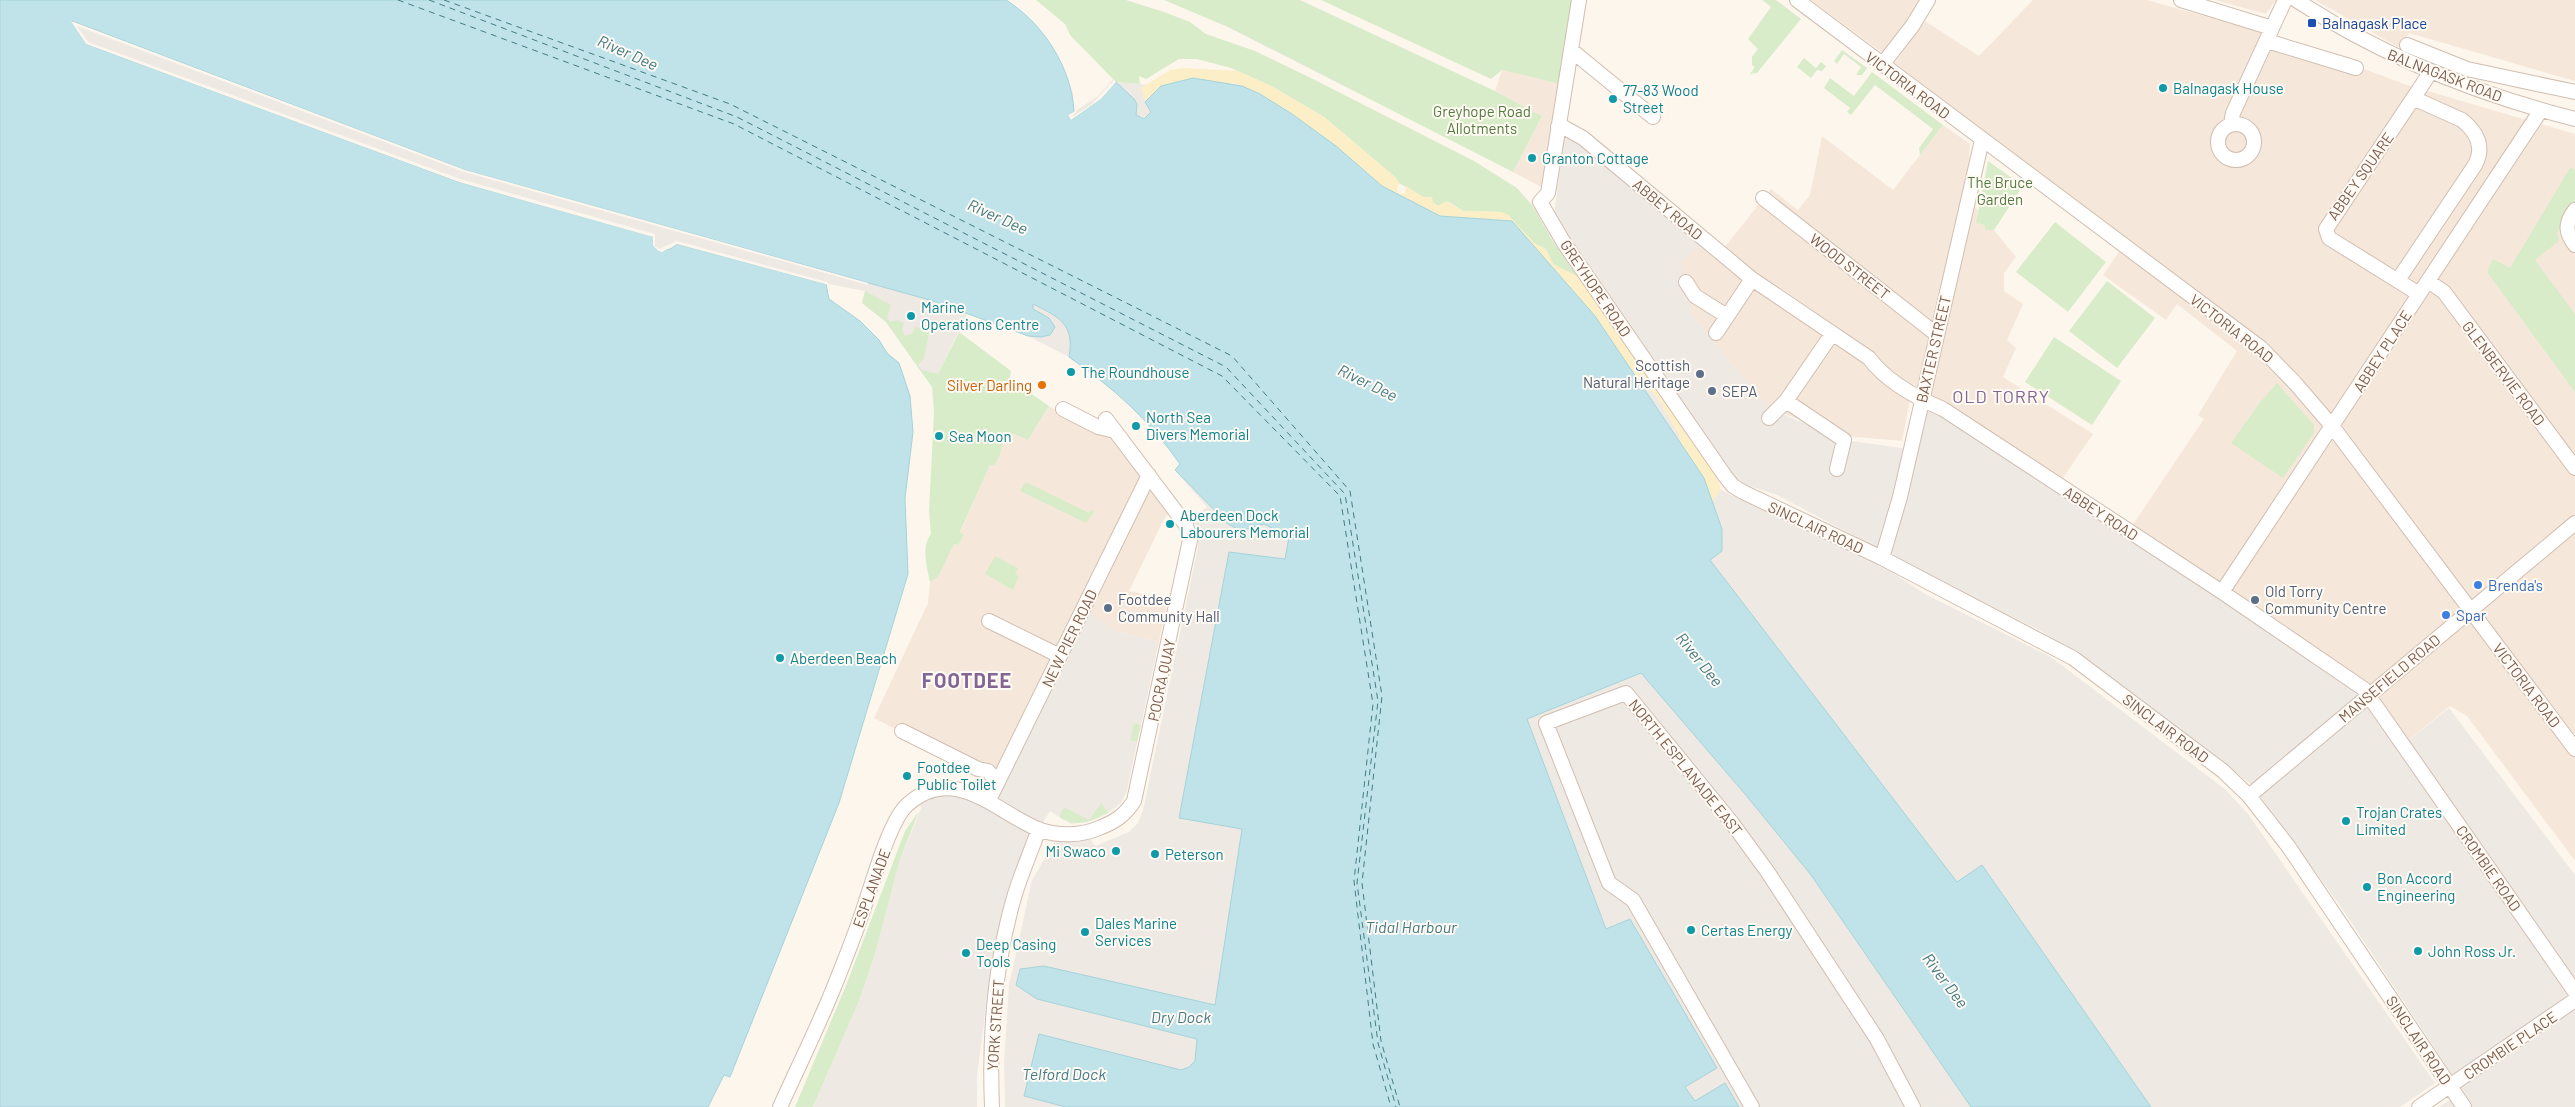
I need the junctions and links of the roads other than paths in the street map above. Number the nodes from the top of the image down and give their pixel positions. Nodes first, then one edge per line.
1 (1579, 0) edge
2 (1797, 0) edge
3 (1928, 0) edge
4 (2181, 0) edge
5 (2285, 0) edge
6 (2296, 0) edge
7 (2270, 35) junction
8 (2406, 45) dead end
9 (1571, 50) junction
10 (2348, 62) dead end
11 (1882, 65) junction
12 (2430, 73) junction
13 (2575, 92) edge
14 (2414, 98) junction
15 (2541, 110) junction
16 (1653, 117) dead end
17 (2575, 119) edge
18 (2231, 124) dead end
19 (1558, 127) junction
20 (1982, 140) junction
21 (1763, 198) dead end
22 (2575, 210) edge
23 (2575, 245) edge
24 (1752, 279) junction
25 (2398, 280) junction
26 (2428, 280) junction
27 (1686, 282) dead end
28 (2419, 294) junction
29 (1727, 316) junction
30 (1716, 333) dead end
31 (1832, 334) junction
32 (1936, 334) junction
33 (1921, 400) junction
34 (1786, 402) junction
35 (1062, 409) dead end
36 (1769, 418) dead end
37 (1106, 419) dead end
38 (2332, 426) junction
39 (1115, 431) junction
40 (2575, 468) edge
41 (1837, 469) dead end
42 (1149, 476) junction
43 (1743, 492) joint
44 (2575, 523) edge
45 (1882, 558) junction
46 (2222, 592) junction
47 (2470, 610) junction
48 (989, 621) dead end
49 (1060, 656) junction
50 (2370, 695) junction
51 (902, 731) dead end
52 (2575, 749) edge
53 (997, 782) junction
54 (2250, 796) junction
55 (989, 800) junction
56 (1039, 829) junction
57 (2575, 992) edge
58 (2575, 1000) edge
59 (2450, 1086) junction
60 (780, 1107) edge
61 (992, 1107) edge
62 (1752, 1107) edge
63 (1913, 1107) edge
64 (2419, 1107) edge
65 (2464, 1107) edge

1 - 9 street
2 - 11 street, VICTORIA ROAD
3 - 11 street
4 - 7 street
5 - 7 street
6 - 12 street, BALNAGASK ROAD
7 - 10 street
7 - 18 street
8 - 13 street
9 - 16 street
9 - 19 street
11 - 20 street, VICTORIA ROAD
12 - 14 street, ABBEY SQUARE
12 - 15 street, BALNAGASK ROAD
14 - 25 street
14 - 25 street, ABBEY SQUARE
15 - 17 street, BALNAGASK ROAD
15 - 26 street, ABBEY PLACE
19 - 24 street, ABBEY ROAD
19 - 43 street, GREYHOPE ROAD
20 - 32 street, BAXTER STREET
20 - 38 street, VICTORIA ROAD
21 - 32 street, WOOD STREET
22 - 23 street
24 - 29 street
24 - 31 street, ABBEY ROAD
25 - 28 street, ABBEY SQUARE
26 - 28 street, ABBEY PLACE
26 - 40 street, GLENBERVIE ROAD
27 - 29 street
28 - 38 street, ABBEY PLACE
29 - 30 street
31 - 33 street, ABBEY ROAD
31 - 34 street
32 - 33 street, BAXTER STREET
33 - 45 street, BAXTER STREET
33 - 46 street, ABBEY ROAD
34 - 36 street
34 - 41 street
35 - 39 street
37 - 39 street, POCRA QUAY
38 - 46 street, ABBEY PLACE
38 - 47 street, VICTORIA ROAD
39 - 42 street, POCRA QUAY
42 - 49 street, NEW PIER ROAD
42 - 56 street, POCRA QUAY
43 - 45 street, SINCLAIR ROAD
44 - 47 street, MANSEFIELD ROAD
45 - 54 street, SINCLAIR ROAD
46 - 50 street, ABBEY ROAD
47 - 50 street, MANSEFIELD ROAD
47 - 52 street, VICTORIA ROAD
48 - 49 street
49 - 53 street, NEW PIER ROAD
50 - 54 street, MANSEFIELD ROAD
50 - 57 street, CROMBIE ROAD
51 - 53 street
53 - 55 street, NEW PIER ROAD
54 - 59 street, SINCLAIR ROAD
55 - 56 street, ESPLANADE
55 - 60 street, ESPLANADE
56 - 61 street, YORK STREET
58 - 59 street, CROMBIE PLACE
59 - 64 street, CROMBIE PLACE
59 - 65 street, SINCLAIR ROAD
62 - 63 street, NORTH ESPLANADE EAST

